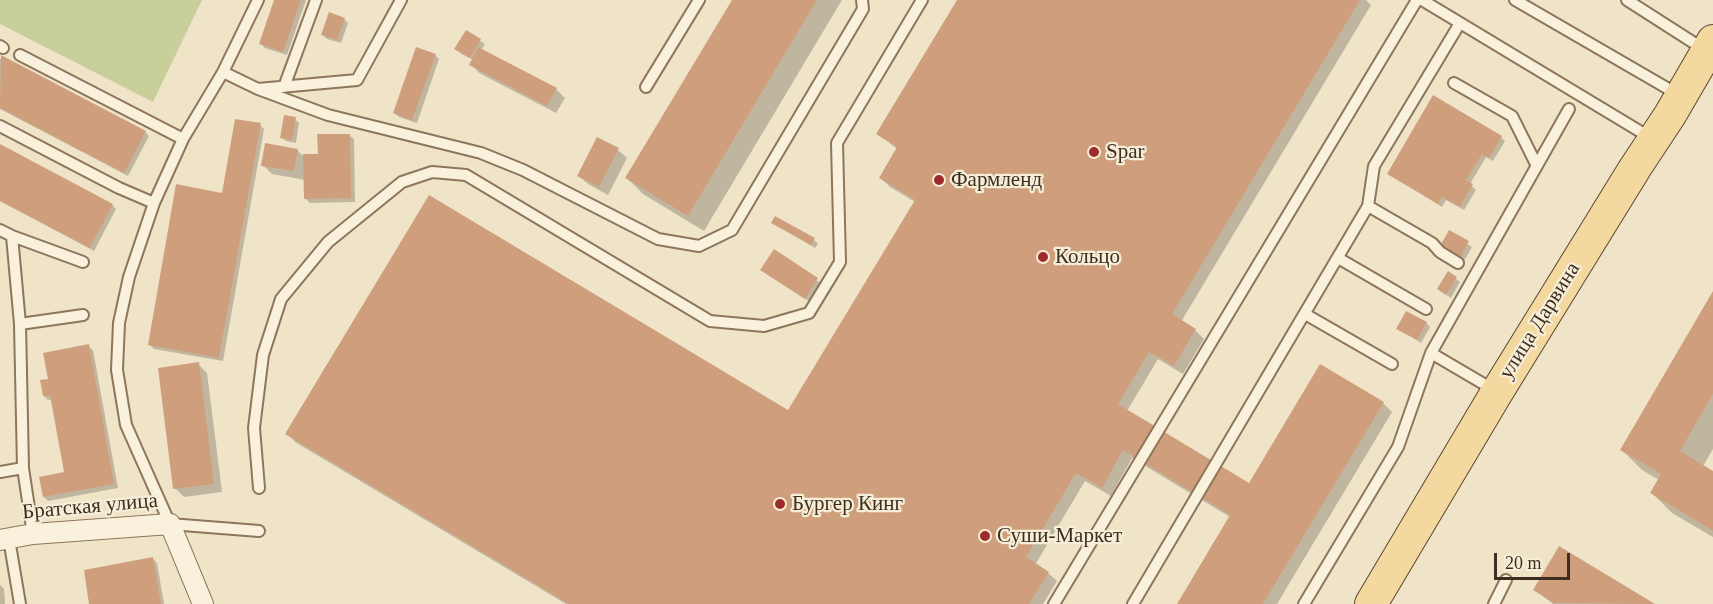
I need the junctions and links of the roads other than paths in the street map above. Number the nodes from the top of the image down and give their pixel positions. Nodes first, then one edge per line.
1 (258, 0) edge
2 (316, 0) edge
3 (401, 0) edge
4 (698, 0) edge
5 (862, 0) edge
6 (922, 0) edge
7 (1420, 0) edge
8 (1515, 0) edge
9 (1627, 0) edge
10 (1460, 23) junction
11 (1710, 46) edge
12 (20, 55) dead end
13 (223, 72) junction
14 (1454, 83) dead end
15 (285, 87) junction
16 (646, 87) dead end
17 (258, 89) junction
18 (1682, 96) junction
19 (1569, 109) dead end
20 (0, 126) edge
21 (183, 139) junction
22 (1654, 140) junction
23 (1536, 166) junction
24 (154, 203) junction
25 (1368, 206) junction
26 (0, 230) edge
27 (12, 236) junction
28 (1338, 258) junction
29 (83, 262) dead end
30 (1458, 263) dead end
31 (1426, 309) dead end
32 (1305, 314) junction
33 (83, 315) dead end
34 (20, 324) junction
35 (1431, 352) junction
36 (1392, 364) dead end
37 (1497, 392) junction
38 (23, 468) junction
39 (0, 472) edge
40 (259, 488) dead end
41 (170, 524) junction
42 (259, 531) dead end
43 (33, 534) junction
44 (4, 539) edge
45 (1506, 579) dead end
46 (20, 604) edge
47 (203, 604) edge
48 (1054, 604) edge
49 (1133, 604) edge
50 (1304, 604) edge
51 (1371, 604) edge
52 (1494, 604) edge

1 - 13 lane
2 - 15 lane
3 - 15 lane
4 - 16 lane
5 - 17 lane
6 - 40 lane
7 - 10 lane
7 - 48 lane
8 - 18 lane
9 - 11 lane
10 - 22 lane
10 - 25 lane
11 - 18 main road, улица Дарвина
12 - 21 lane
13 - 17 lane
13 - 21 lane
14 - 23 lane
15 - 17 lane
18 - 22 main road, улица Дарвина
19 - 23 lane
20 - 24 lane
21 - 24 lane
22 - 37 main road, улица Дарвина
23 - 35 lane
24 - 41 lane
25 - 28 lane
25 - 30 lane
26 - 27 lane
27 - 29 lane
27 - 34 lane
28 - 31 lane
28 - 32 lane
32 - 36 lane
32 - 49 lane
33 - 34 lane
34 - 38 lane
35 - 37 lane
35 - 50 lane
37 - 51 main road, улица Дарвина
38 - 39 lane
38 - 43 lane
41 - 42 lane
41 - 43 street, Братская улица
41 - 47 street, Братская улица
43 - 44 street, Братская улица
44 - 46 lane
45 - 52 lane

